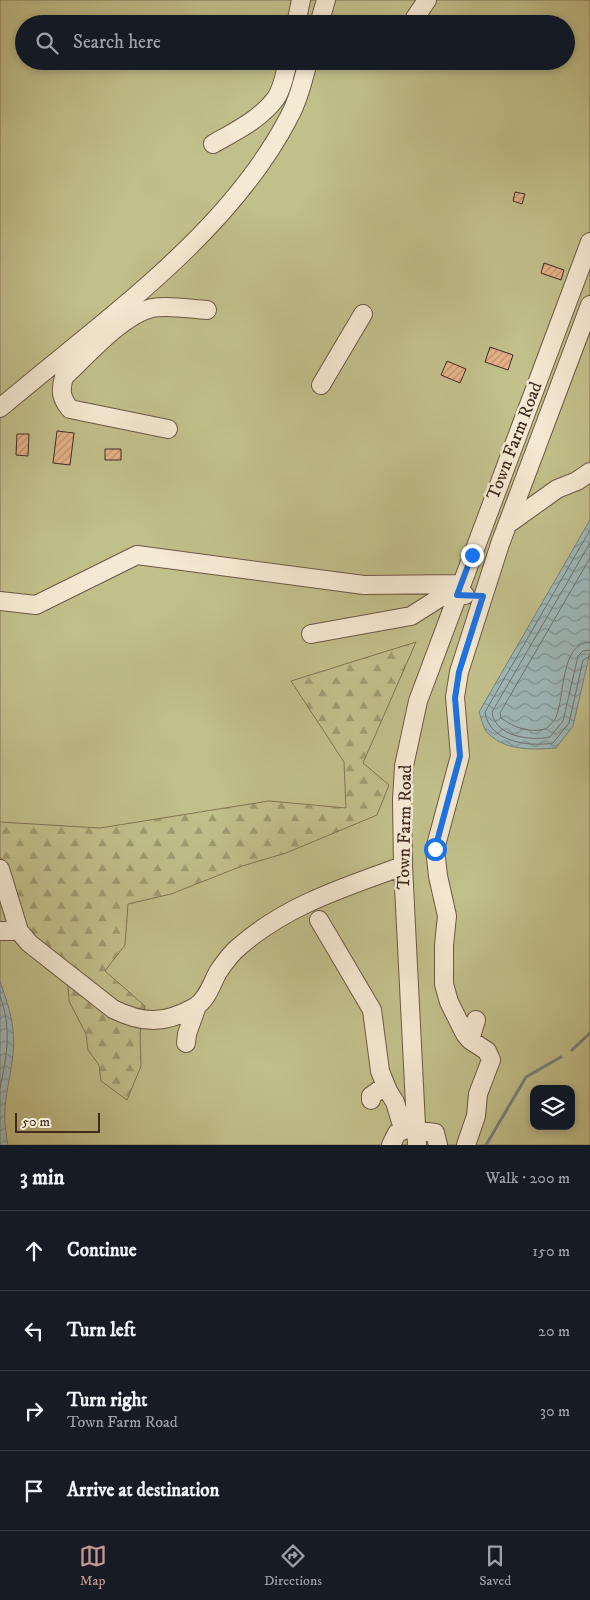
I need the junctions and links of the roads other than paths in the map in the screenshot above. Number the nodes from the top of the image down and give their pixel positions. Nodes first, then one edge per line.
1 (301, 0) edge
2 (326, 0) edge
3 (427, 0) edge
4 (298, 15) edge
5 (322, 15) edge
6 (418, 15) edge
7 (285, 70) edge
8 (305, 70) edge
9 (212, 144) dead end
10 (590, 242) edge
11 (590, 305) edge
12 (206, 310) dead end
13 (363, 314) dead end
14 (321, 385) dead end
15 (0, 408) edge
16 (168, 429) dead end
17 (590, 472) edge
18 (508, 524) junction
19 (459, 590) junction
20 (483, 596) junction
21 (0, 601) edge
22 (311, 634) dead end
23 (403, 866) junction
24 (0, 869) edge
25 (319, 896) junction
26 (299, 906) junction
27 (319, 920) junction
28 (19, 930) junction
29 (0, 931) edge
30 (197, 1006) junction
31 (476, 1020) dead end
32 (470, 1040) junction
33 (186, 1043) dead end
34 (385, 1086) junction
35 (371, 1100) dead end
36 (413, 1135) edge
37 (392, 1145) edge
38 (438, 1145) edge
39 (466, 1145) edge

1 - 4 street
2 - 5 street
3 - 6 street
7 - 9 street
8 - 15 street
10 - 19 street, Town Farm Road
11 - 18 street
12 - 16 street
13 - 14 street
17 - 18 street
18 - 20 street
19 - 20 street
19 - 21 street
19 - 22 street
19 - 23 street, Town Farm Road
20 - 32 street
23 - 25 street
23 - 36 street, Town Farm Road
24 - 28 street
25 - 26 street
25 - 27 street
26 - 27 street
26 - 30 street
27 - 34 street
28 - 29 street
28 - 30 street
30 - 33 street
31 - 32 street
32 - 39 street
34 - 35 street
34 - 36 street
36 - 37 street
36 - 38 street

